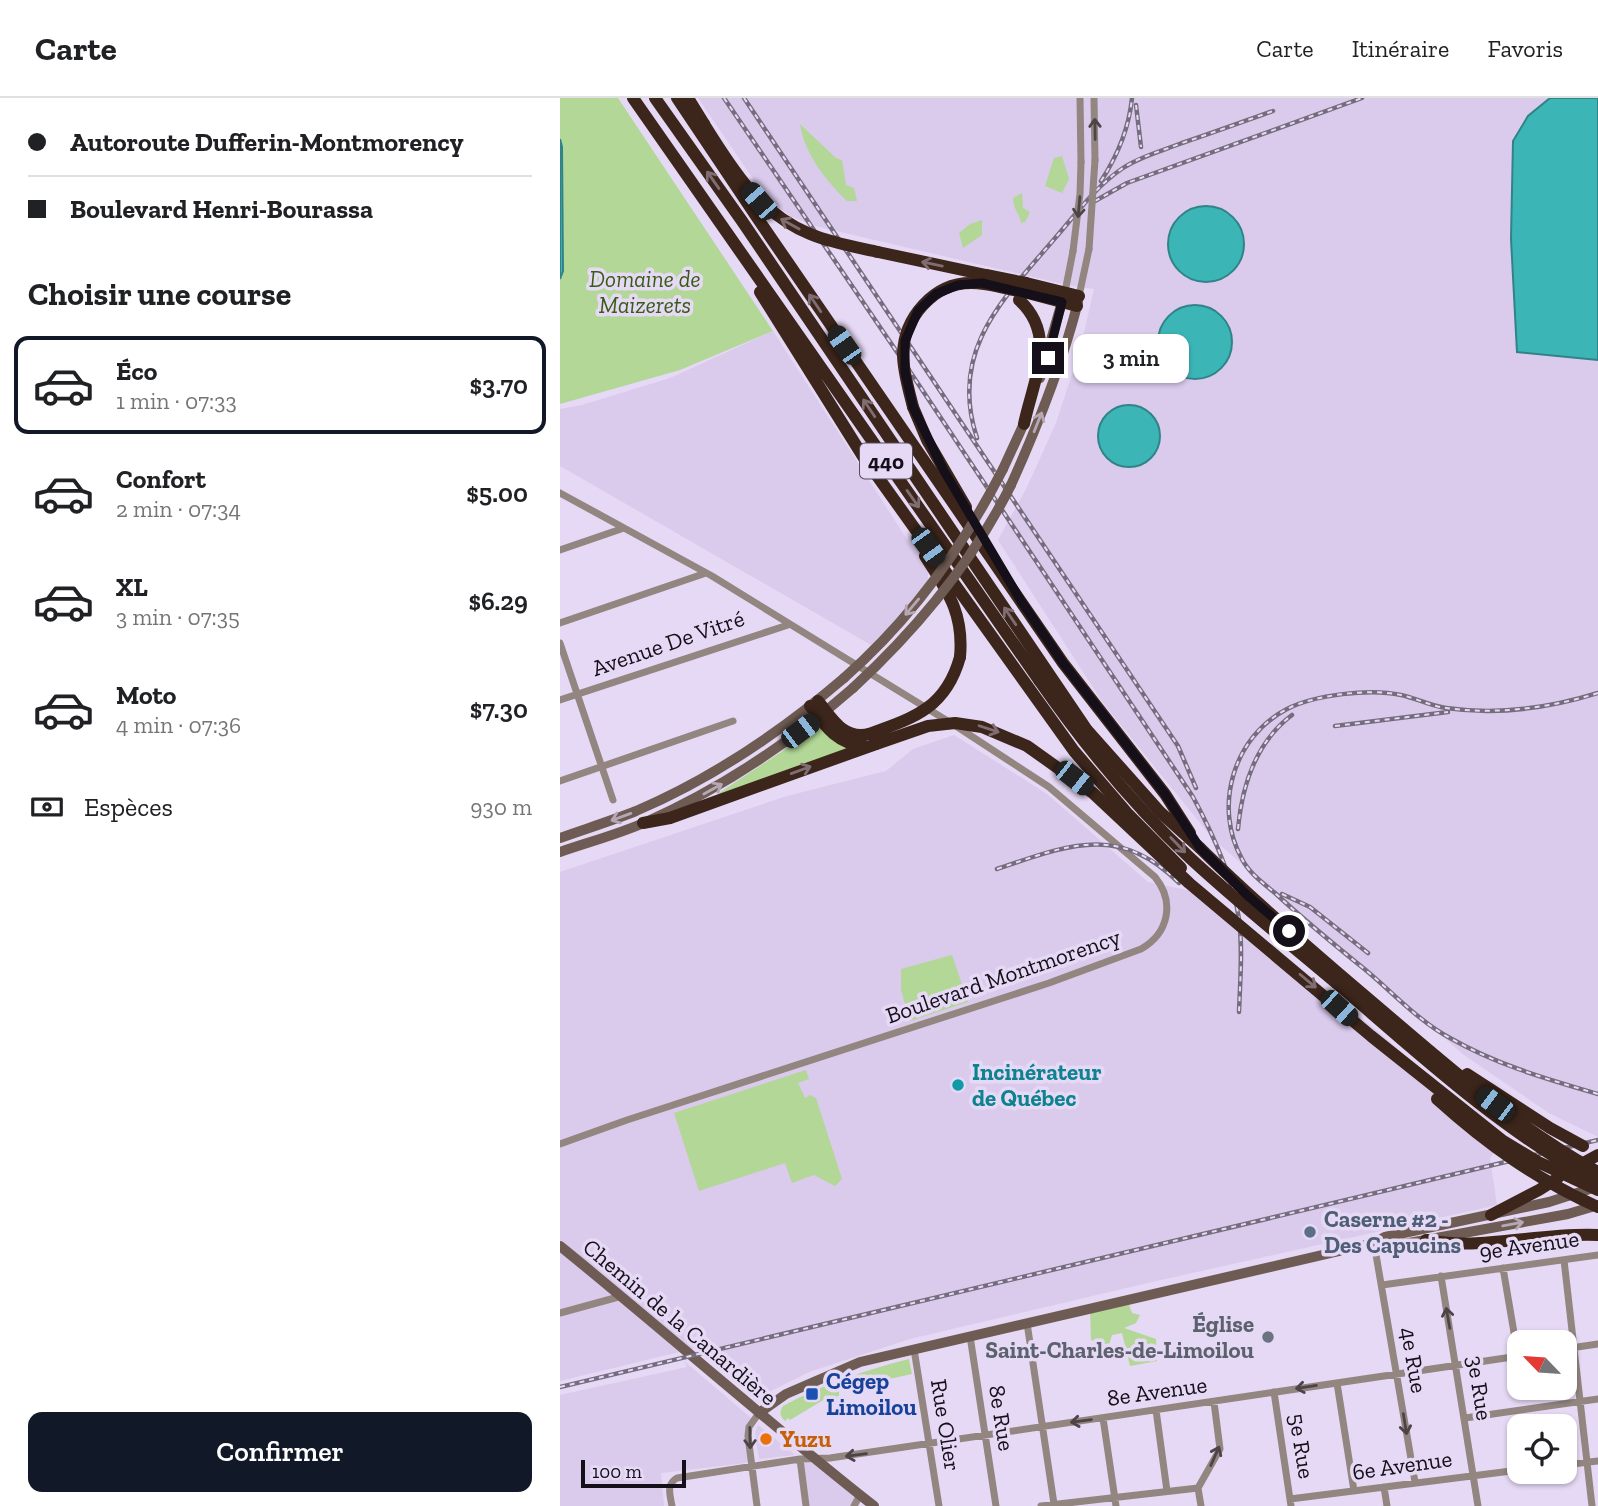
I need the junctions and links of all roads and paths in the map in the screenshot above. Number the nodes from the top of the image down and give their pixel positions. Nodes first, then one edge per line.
1 (633, 98) edge
2 (655, 98) edge
3 (677, 98) edge
4 (688, 98) edge
5 (1080, 98) edge
6 (1094, 98) edge
7 (734, 242) junction
8 (1023, 292) junction
9 (1063, 297) junction
10 (1078, 301) junction
11 (1024, 424) junction
12 (865, 459) junction
13 (560, 492) edge
14 (624, 528) junction
15 (560, 550) edge
16 (706, 573) junction
17 (1021, 601) junction
18 (560, 623) edge
19 (789, 624) junction
20 (560, 643) edge
21 (1039, 680) junction
22 (578, 694) junction
23 (560, 700) edge
24 (814, 703) junction
25 (822, 714) junction
26 (733, 721) dead end
27 (872, 741) junction
28 (601, 766) junction
29 (560, 781) edge
30 (613, 800) dead end
31 (643, 823) junction
32 (560, 838) edge
33 (1200, 848) junction
34 (560, 852) edge
35 (1218, 905) junction
36 (1371, 1036) junction
37 (1421, 1044) junction
38 (560, 1144) edge
39 (1598, 1154) edge
40 (1598, 1172) edge
41 (1598, 1186) edge
42 (1598, 1206) edge
43 (1491, 1215) junction
44 (1598, 1234) edge
45 (1426, 1240) junction
46 (1374, 1243) junction
47 (560, 1246) edge
48 (1598, 1255) edge
49 (1564, 1259) junction
50 (1503, 1268) junction
51 (1441, 1276) junction
52 (1382, 1284) junction
53 (621, 1296) junction
54 (560, 1313) edge
55 (1027, 1323) junction
56 (1514, 1330) edge
57 (1572, 1330) edge
58 (970, 1336) junction
59 (1598, 1344) edge
60 (1577, 1348) edge
61 (914, 1349) junction
62 (1507, 1358) edge
63 (1457, 1365) junction
64 (1397, 1373) junction
65 (1577, 1374) edge
66 (1337, 1382) junction
67 (1274, 1392) junction
68 (1598, 1399) edge
69 (1580, 1401) junction
70 (1214, 1402) junction
71 (1156, 1410) junction
72 (760, 1413) junction
73 (1103, 1418) junction
74 (1465, 1419) junction
75 (1042, 1426) junction
76 (985, 1435) junction
77 (929, 1444) junction
78 (813, 1458) junction
79 (800, 1459) junction
80 (1598, 1461) edge
81 (1587, 1462) junction
82 (1577, 1463) edge
83 (752, 1467) junction
84 (1507, 1471) edge
85 (1474, 1475) junction
86 (1415, 1482) junction
87 (1384, 1487) junction
88 (1198, 1488) junction
89 (1167, 1491) junction
90 (1354, 1491) junction
91 (860, 1496) junction
92 (1115, 1502) edge
93 (1291, 1503) edge
94 (1054, 1504) edge
95 (672, 1506) edge
96 (757, 1506) edge
97 (806, 1506) edge
98 (854, 1506) edge
99 (874, 1506) edge
100 (939, 1506) edge
101 (996, 1506) edge
102 (1041, 1506) edge
103 (1201, 1506) edge
104 (1387, 1506) edge
105 (1478, 1506) edge
106 (1592, 1506) edge

1 - 7 highway, 440
21 -> 2 highway, 440
17 -> 3 highway
8 -> 4 highway, bridge
5 -> 9 street, bridge
10 -> 6 street, bridge
7 - 12 highway
7 -> 21 highway, 440
8 - 9 highway
8 - 11 highway
8 - 17 highway, bridge
9 - 10 highway
9 - 11 main road
25 -> 10 main road, bridge
11 -> 24 main road, bridge
12 - 21 highway
12 - 27 highway, bridge
13 - 14 street, Boulevard Montmorency
14 - 15 street
14 - 16 street, Boulevard Montmorency
16 - 18 street
16 - 19 street, Boulevard Montmorency
17 - 33 highway
19 - 22 street, Avenue De Vitré
19 - 38 street, Boulevard Montmorency
20 - 22 street
21 - 33 highway, 440
21 - 35 highway, bridge
21 -> 41 highway, 440, bridge
22 - 23 street, Avenue De Vitré
22 - 28 street
24 - 25 highway
24 -> 32 main road
25 - 27 highway
31 -> 25 main road
26 - 28 street
31 -> 27 highway
27 -> 35 highway, bridge
28 - 29 street
28 - 30 street
31 - 34 main road
33 - 37 highway, 440, bridge
35 -> 36 highway, bridge
36 - 41 highway, bridge
36 - 42 highway, bridge
37 - 39 highway, bridge
37 - 40 highway, 440, bridge
39 - 43 highway
41 - 43 main road
45 -> 42 main road
43 - 46 main road
44 - 45 highway
45 - 46 main road
46 - 52 street, 4e Rue
46 - 55 main road
47 - 53 main road, Chemin de la Canardière
48 - 49 street, 9e Avenue
49 - 50 street, 9e Avenue
49 - 57 street
50 - 51 street, 9e Avenue
50 - 56 street
51 - 52 street, 9e Avenue
63 -> 51 street, 3e Rue
52 - 64 street, 4e Rue
53 - 54 street
53 - 72 main road, Chemin de la Canardière
55 - 58 main road
55 - 75 street
58 - 61 main road
58 - 76 street, 8e Rue
59 - 60 street
61 - 72 main road
61 - 77 street, Rue Olier
62 - 63 street, 8e Avenue
63 - 64 street, 8e Avenue
63 - 74 street, 3e Rue
64 - 66 street, 8e Avenue
64 -> 86 street, 4e Rue
65 - 69 street
66 -> 67 street, 8e Avenue
66 - 90 street
67 - 70 street, 8e Avenue
67 - 93 street, 5e Rue
68 - 69 street
69 - 74 street
69 - 81 street
70 - 71 street, 8e Avenue
88 -> 70 street
71 - 73 street, 8e Avenue
71 - 89 street
72 - 78 main road, Chemin de la Canardière
72 -> 83 street
73 -> 75 street, 8e Avenue
73 - 92 street
74 - 85 street, 3e Rue
75 - 76 street, 8e Avenue
75 - 94 street
76 - 77 street, 8e Avenue
76 - 101 street, 8e Rue
77 -> 78 street, 8e Avenue
77 - 100 street, Rue Olier
78 - 79 street, 8e Avenue
78 - 91 main road, Chemin de la Canardière
79 - 83 street, 8e Avenue
79 - 97 street
80 - 81 street
81 - 82 street
81 - 106 street
83 - 95 street, 8e Avenue
83 - 96 street
84 - 85 street, 6e Avenue
85 - 86 street, 6e Avenue
85 - 105 street, 3e Rue
86 - 87 street, 6e Avenue
87 - 90 street, 6e Avenue
87 - 104 street
88 - 89 street
88 - 103 street
89 - 92 street
90 - 93 street, 6e Avenue
91 - 98 street
91 - 99 main road, Chemin de la Canardière
92 - 94 street
94 - 102 street

